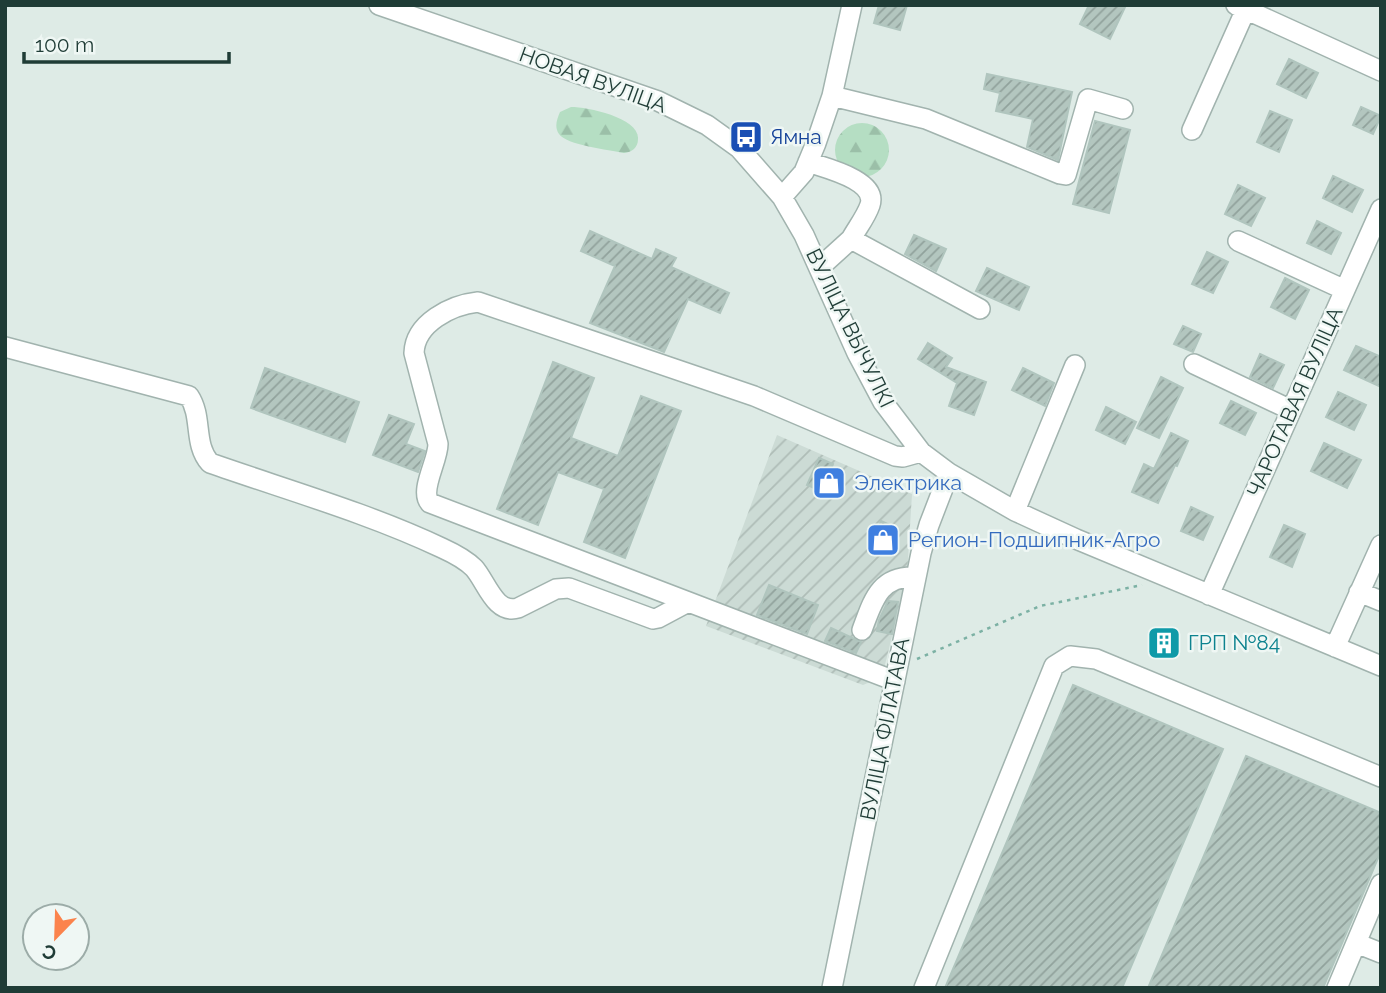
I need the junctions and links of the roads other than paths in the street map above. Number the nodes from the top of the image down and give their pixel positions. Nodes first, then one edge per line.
1 (379, 5) edge
2 (852, 5) edge
3 (1241, 7) edge
4 (1381, 71) edge
5 (832, 96) junction
6 (1123, 109) dead end
7 (1192, 130) dead end
8 (808, 162) junction
9 (782, 197) junction
10 (1381, 209) edge
11 (851, 239) junction
12 (1238, 241) dead end
13 (819, 268) junction
14 (1345, 290) junction
15 (980, 309) dead end
16 (5, 347) edge
17 (1194, 364) dead end
18 (1075, 365) dead end
19 (1291, 410) junction
20 (921, 452) junction
21 (949, 473) junction
22 (1015, 511) junction
23 (1381, 545) edge
24 (916, 577) junction
25 (1359, 592) junction
26 (1209, 595) junction
27 (1381, 601) edge
28 (688, 602) junction
29 (862, 630) dead end
30 (1335, 647) junction
31 (1381, 666) edge
32 (895, 681) junction
33 (1381, 777) edge
34 (1381, 884) edge
35 (1356, 943) junction
36 (1381, 953) edge
37 (832, 988) edge
38 (924, 988) edge
39 (1337, 988) edge

1 - 9 street, НОВАЯ ВУЛІЦА
2 - 5 street
3 - 4 street
3 - 7 street
5 - 6 street
5 - 8 street
8 - 9 street
8 - 11 street
9 - 13 street, ВУЛІЦА ВЫЧУЛКІ
10 - 14 street, ЧАРОТАВАЯ ВУЛІЦА
11 - 13 street
11 - 15 street
12 - 14 street
13 - 20 street, ВУЛІЦА ВЫЧУЛКІ
14 - 19 street, ЧАРОТАВАЯ ВУЛІЦА
16 - 28 street
17 - 19 street
18 - 22 street
19 - 26 street, ЧАРОТАВАЯ ВУЛІЦА
20 - 21 street, ВУЛІЦА ВЫЧУЛКІ
20 - 28 street
21 - 22 street, ВУЛІЦА ВЫЧУЛКІ
21 - 24 street, ВУЛІЦА ФІЛАТАВА
22 - 26 street, ВУЛІЦА ВЫЧУЛКІ
23 - 25 street
24 - 29 street
24 - 32 street, ВУЛІЦА ФІЛАТАВА
25 - 27 street
25 - 30 street
26 - 30 street, ВУЛІЦА ВЫЧУЛКІ
28 - 32 street
30 - 31 street, ВУЛІЦА ВЫЧУЛКІ
32 - 37 street, ВУЛІЦА ФІЛАТАВА
33 - 38 street
34 - 35 street
35 - 36 street
35 - 39 street

